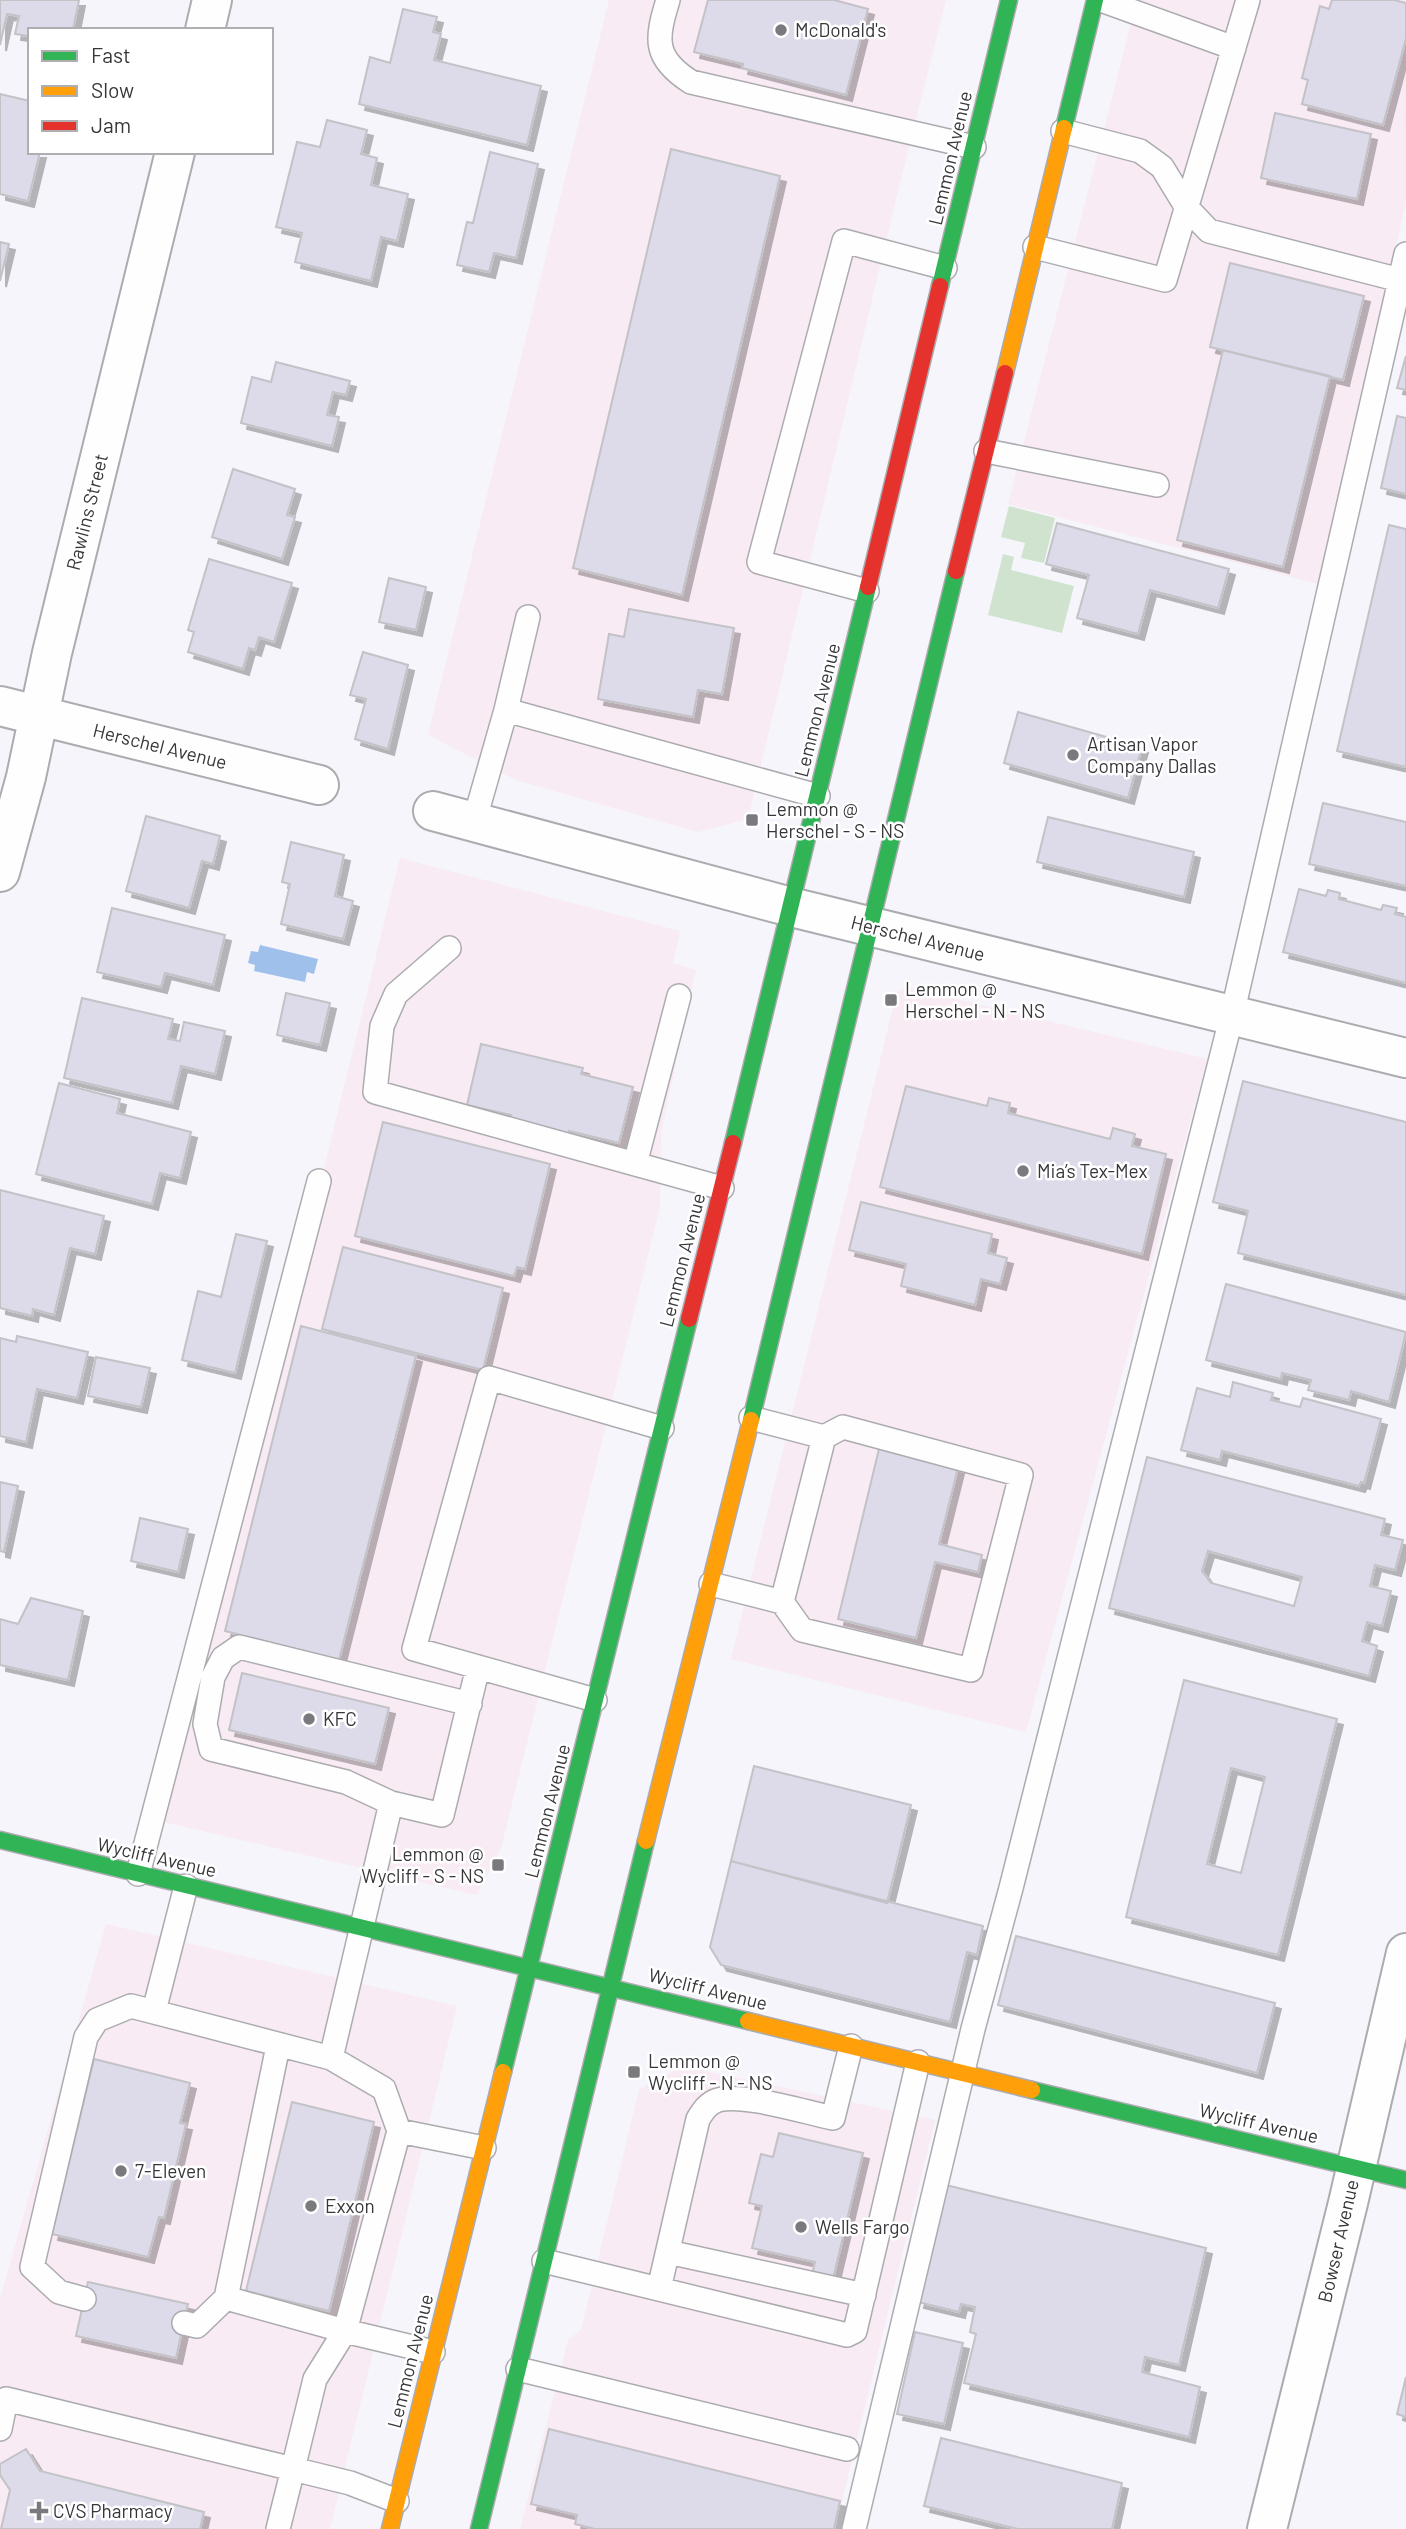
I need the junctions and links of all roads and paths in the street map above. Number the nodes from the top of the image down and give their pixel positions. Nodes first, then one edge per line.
1 (212, 0) edge
2 (668, 0) edge
3 (1009, 0) edge
4 (1095, 0) edge
5 (1101, 0) edge
6 (1248, 0) edge
7 (205, 28) edge
8 (1234, 47) junction
9 (1063, 131) junction
10 (974, 147) junction
11 (175, 154) edge
12 (1187, 208) junction
13 (1035, 247) junction
14 (1406, 254) edge
15 (945, 268) junction
16 (1400, 280) junction
17 (986, 451) junction
18 (1157, 485) dead end
19 (867, 591) junction
20 (528, 617) dead end
21 (0, 706) edge
22 (506, 710) junction
23 (38, 716) junction
24 (319, 785) dead end
25 (818, 796) junction
26 (433, 811) dead end
27 (474, 822) junction
28 (0, 872) edge
29 (791, 907) junction
30 (870, 926) junction
31 (449, 948) dead end
32 (679, 996) dead end
33 (1232, 1015) junction
34 (1406, 1058) edge
35 (635, 1164) junction
36 (319, 1181) dead end
37 (722, 1188) junction
38 (751, 1418) junction
39 (663, 1428) junction
40 (824, 1437) junction
41 (711, 1584) junction
42 (782, 1602) junction
43 (478, 1667) junction
44 (595, 1700) junction
45 (470, 1704) junction
46 (391, 1803) junction
47 (0, 1840) edge
48 (138, 1874) junction
49 (186, 1886) junction
50 (361, 1926) junction
51 (1406, 1953) edge
52 (529, 1967) junction
53 (611, 1988) junction
54 (154, 2011) junction
55 (278, 2046) junction
56 (851, 2046) junction
57 (331, 2058) junction
58 (918, 2062) junction
59 (963, 2073) junction
60 (399, 2131) junction
61 (484, 2148) junction
62 (1355, 2168) junction
63 (1406, 2180) edge
64 (668, 2252) junction
65 (544, 2261) junction
66 (659, 2289) junction
67 (864, 2295) junction
68 (226, 2298) junction
69 (85, 2299) dead end
70 (184, 2323) dead end
71 (345, 2331) junction
72 (433, 2352) junction
73 (518, 2369) junction
74 (0, 2429) edge
75 (847, 2449) dead end
76 (293, 2469) junction
77 (397, 2501) junction
78 (278, 2529) edge
79 (390, 2529) edge
80 (479, 2529) edge
81 (854, 2529) edge
82 (1267, 2529) edge

1 - 7 street
2 - 10 lane
3 - 10 main road, Lemmon Avenue
4 - 9 main road
5 - 8 lane
6 - 8 lane
8 - 12 lane
9 - 12 lane
9 - 13 main road
10 - 15 main road, Lemmon Avenue
11 - 23 street, Rawlins Street
12 - 13 lane
12 - 16 lane
13 - 17 main road
14 - 16 lane
15 - 19 main road, Lemmon Avenue
15 - 19 lane
16 - 33 lane
17 - 18 lane
17 - 30 main road
19 - 25 main road, Lemmon Avenue
20 - 22 lane
21 - 23 street, Herschel Avenue
22 - 25 lane
22 - 27 lane
23 - 24 street, Herschel Avenue
23 - 28 street, Rawlins Street
25 - 29 main road, Lemmon Avenue
26 - 27 street, Herschel Avenue
27 - 29 street, Herschel Avenue
29 - 30 street, Herschel Avenue
29 - 37 main road, Lemmon Avenue
30 - 33 street, Herschel Avenue
30 - 38 main road
31 - 35 lane
32 - 35 lane
33 - 34 street, Herschel Avenue
33 - 59 lane
35 - 37 lane
36 - 48 lane
37 - 39 main road, Lemmon Avenue
38 - 40 lane
38 - 41 main road
39 - 43 lane
39 - 44 main road, Lemmon Avenue
40 - 42 lane
40 - 42 lane
41 - 42 lane
41 - 53 main road
43 - 44 lane
43 - 45 lane
44 - 52 main road, Lemmon Avenue
45 - 46 lane
45 - 46 lane
46 - 50 lane
47 - 48 main road, Wycliff Avenue
48 - 49 main road, Wycliff Avenue
49 - 50 main road, Wycliff Avenue
49 - 54 lane
50 - 52 main road, Wycliff Avenue
50 - 57 lane
51 - 62 street, Bowser Avenue
52 - 53 main road, Wycliff Avenue
52 - 61 main road, Lemmon Avenue
53 - 56 main road, Wycliff Avenue
53 - 65 main road
54 - 55 lane
54 - 69 lane
55 - 57 lane
55 - 68 lane
56 - 58 main road, Wycliff Avenue
56 - 64 lane
57 - 60 lane
58 - 59 main road, Wycliff Avenue
58 - 67 lane
59 - 62 main road, Wycliff Avenue
59 - 81 lane
60 - 61 lane
60 - 71 lane
61 - 72 main road, Lemmon Avenue
62 - 63 main road, Wycliff Avenue
62 - 82 street, Bowser Avenue
64 - 66 lane
64 - 67 lane
65 - 66 lane
65 - 73 main road
66 - 67 lane
68 - 70 lane
68 - 71 lane
71 - 72 lane
71 - 76 lane
72 - 77 main road, Lemmon Avenue
73 - 75 lane
73 - 80 main road
74 - 76 lane
76 - 77 lane
76 - 78 lane
77 - 79 main road, Lemmon Avenue

